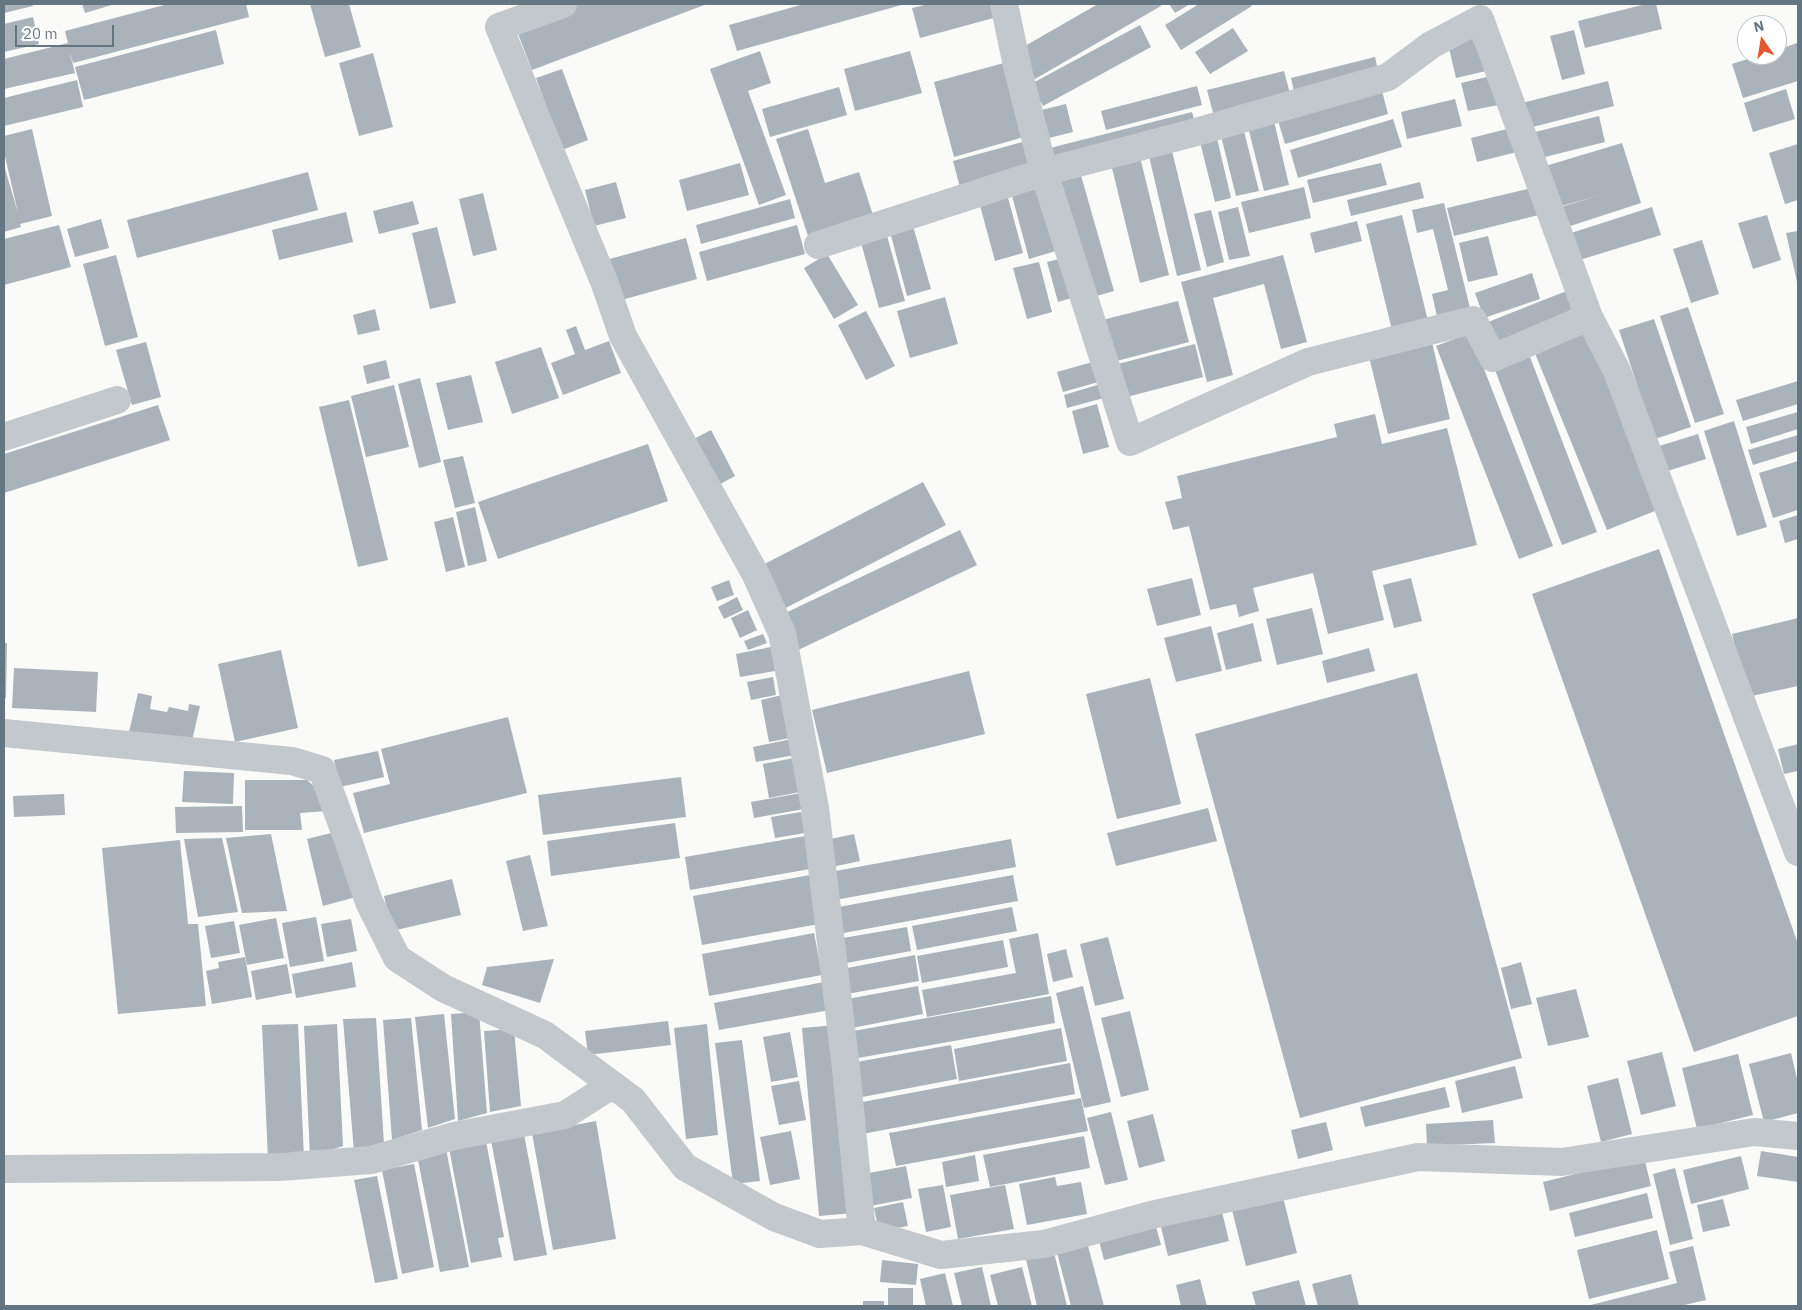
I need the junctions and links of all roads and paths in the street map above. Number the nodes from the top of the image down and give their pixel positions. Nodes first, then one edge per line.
1 (564, 4) edge
2 (1004, 4) edge
3 (1044, 172) junction
4 (818, 245) dead end
5 (1589, 317) junction
6 (117, 400) dead end
7 (4, 437) edge
8 (4, 733) edge
9 (1798, 852) edge
10 (612, 1084) junction
11 (1798, 1136) edge
12 (4, 1169) edge
13 (862, 1231) junction

1 - 13 street
2 - 3 street
3 - 4 street
3 - 5 street
3 - 5 street
5 - 9 street
6 - 7 street
8 - 10 street
10 - 12 street
10 - 13 street
11 - 13 street

